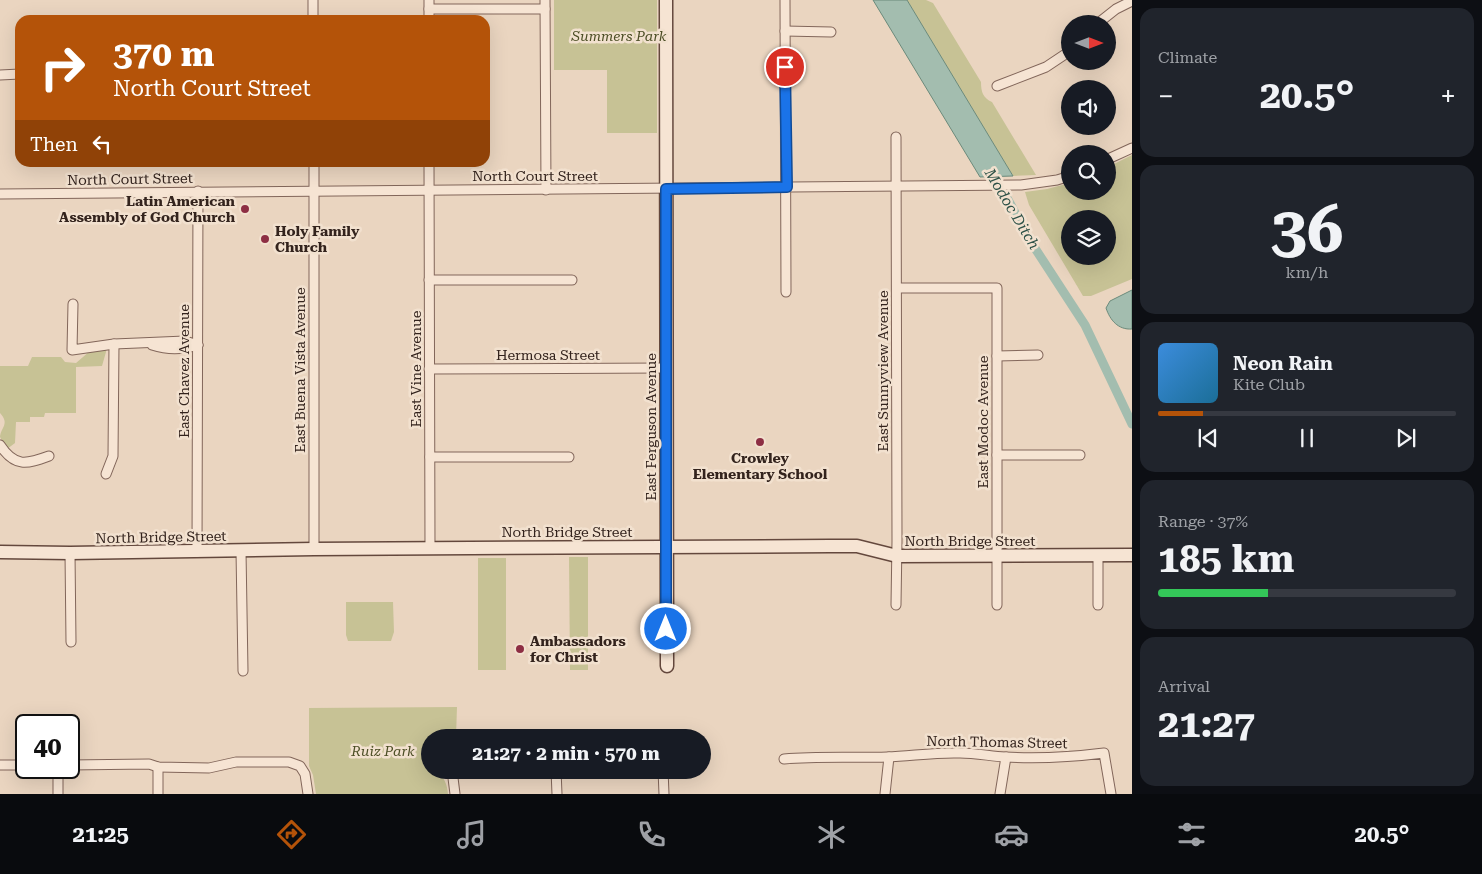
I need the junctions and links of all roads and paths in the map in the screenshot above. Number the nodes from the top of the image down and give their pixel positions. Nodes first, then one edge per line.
1 (314, 0) edge
2 (666, 0) edge
3 (785, 0) edge
4 (1132, 1) edge
5 (429, 4) edge
6 (545, 5) edge
7 (313, 15) edge
8 (1109, 15) edge
9 (785, 31) junction
10 (831, 32) dead end
11 (1061, 57) edge
12 (15, 74) edge
13 (0, 75) edge
14 (998, 86) dead end
15 (896, 137) dead end
16 (1132, 148) edge
17 (1116, 155) edge
18 (314, 167) edge
19 (429, 167) edge
20 (1061, 179) edge
21 (896, 186) junction
22 (787, 187) junction
23 (666, 189) junction
24 (429, 190) junction
25 (546, 190) junction
26 (314, 191) junction
27 (198, 192) junction
28 (0, 194) edge
29 (429, 280) junction
30 (572, 280) dead end
31 (897, 288) junction
32 (786, 292) dead end
33 (73, 304) dead end
34 (114, 344) junction
35 (198, 345) junction
36 (1038, 355) dead end
37 (997, 356) junction
38 (666, 368) junction
39 (429, 369) junction
40 (0, 445) edge
41 (997, 455) junction
42 (1080, 455) dead end
43 (49, 456) dead end
44 (569, 456) dead end
45 (430, 457) junction
46 (106, 474) dead end
47 (666, 546) junction
48 (430, 548) junction
49 (314, 549) junction
50 (240, 551) junction
51 (0, 552) edge
52 (197, 552) junction
53 (70, 553) junction
54 (1098, 555) junction
55 (1132, 555) edge
56 (897, 556) junction
57 (997, 556) junction
58 (1098, 604) dead end
59 (896, 605) dead end
60 (997, 605) dead end
61 (72, 642) dead end
62 (667, 666) dead end
63 (243, 671) dead end
64 (889, 757) junction
65 (1006, 757) junction
66 (784, 759) dead end
67 (80, 764) edge
68 (0, 765) edge
69 (15, 765) edge
70 (158, 767) junction
71 (58, 779) edge
72 (454, 779) edge
73 (556, 779) edge
74 (664, 779) edge
75 (58, 794) edge
76 (158, 794) edge
77 (308, 794) edge
78 (456, 794) edge
79 (557, 794) edge
80 (664, 794) edge
81 (885, 794) edge
82 (1000, 794) edge
83 (1111, 794) edge

1 - 7 street
2 - 23 street, East Ferguson Avenue
3 - 9 street
4 - 8 street
5 - 6 street
6 - 25 street
9 - 10 street
9 - 22 street
11 - 14 street
12 - 13 street
15 - 21 street, East Sunnyview Avenue
16 - 17 street
18 - 26 street, East Buena Vista Avenue
19 - 24 street, East Vine Avenue
20 - 21 street, North Court Street
21 - 22 street, North Court Street
21 - 31 street, East Sunnyview Avenue
22 - 23 street, North Court Street
22 - 32 street
23 - 25 street, North Court Street
23 - 38 street, East Ferguson Avenue
24 - 25 street, North Court Street
24 - 26 street, North Court Street
24 - 29 street, East Vine Avenue
26 - 27 street, North Court Street
26 - 49 street, East Buena Vista Avenue
27 - 28 street, North Court Street
27 - 35 street, East Chavez Avenue
29 - 30 street
29 - 39 street, East Vine Avenue
31 - 37 street, East Modoc Avenue
31 - 56 street, East Sunnyview Avenue
33 - 34 street
34 - 35 street
34 - 46 street
35 - 52 street, East Chavez Avenue
36 - 37 street
37 - 41 street, East Modoc Avenue
38 - 39 street, Hermosa Street
38 - 47 street, East Ferguson Avenue
39 - 45 street, East Vine Avenue
40 - 43 street
41 - 42 street
41 - 57 street, East Modoc Avenue
44 - 45 street
45 - 48 street, East Vine Avenue
47 - 48 street, North Bridge Street
47 - 56 street, North Bridge Street
47 - 62 street, East Ferguson Avenue
48 - 49 street, North Bridge Street
49 - 50 street, North Bridge Street
50 - 52 street, North Bridge Street
50 - 63 street
51 - 53 street, North Bridge Street
52 - 53 street, North Bridge Street
53 - 61 street
54 - 55 street, North Bridge Street
54 - 57 street, North Bridge Street
54 - 58 street
56 - 57 street, North Bridge Street
56 - 59 street, East Sunnyview Avenue
57 - 60 street, East Modoc Avenue
64 - 65 street, North Thomas Street
64 - 66 street, North Thomas Street
64 - 81 street
65 - 82 street
65 - 83 street, North Thomas Street
67 - 70 street
68 - 69 street
70 - 76 street
70 - 77 street
71 - 75 street
72 - 78 street
73 - 79 street
74 - 80 street

